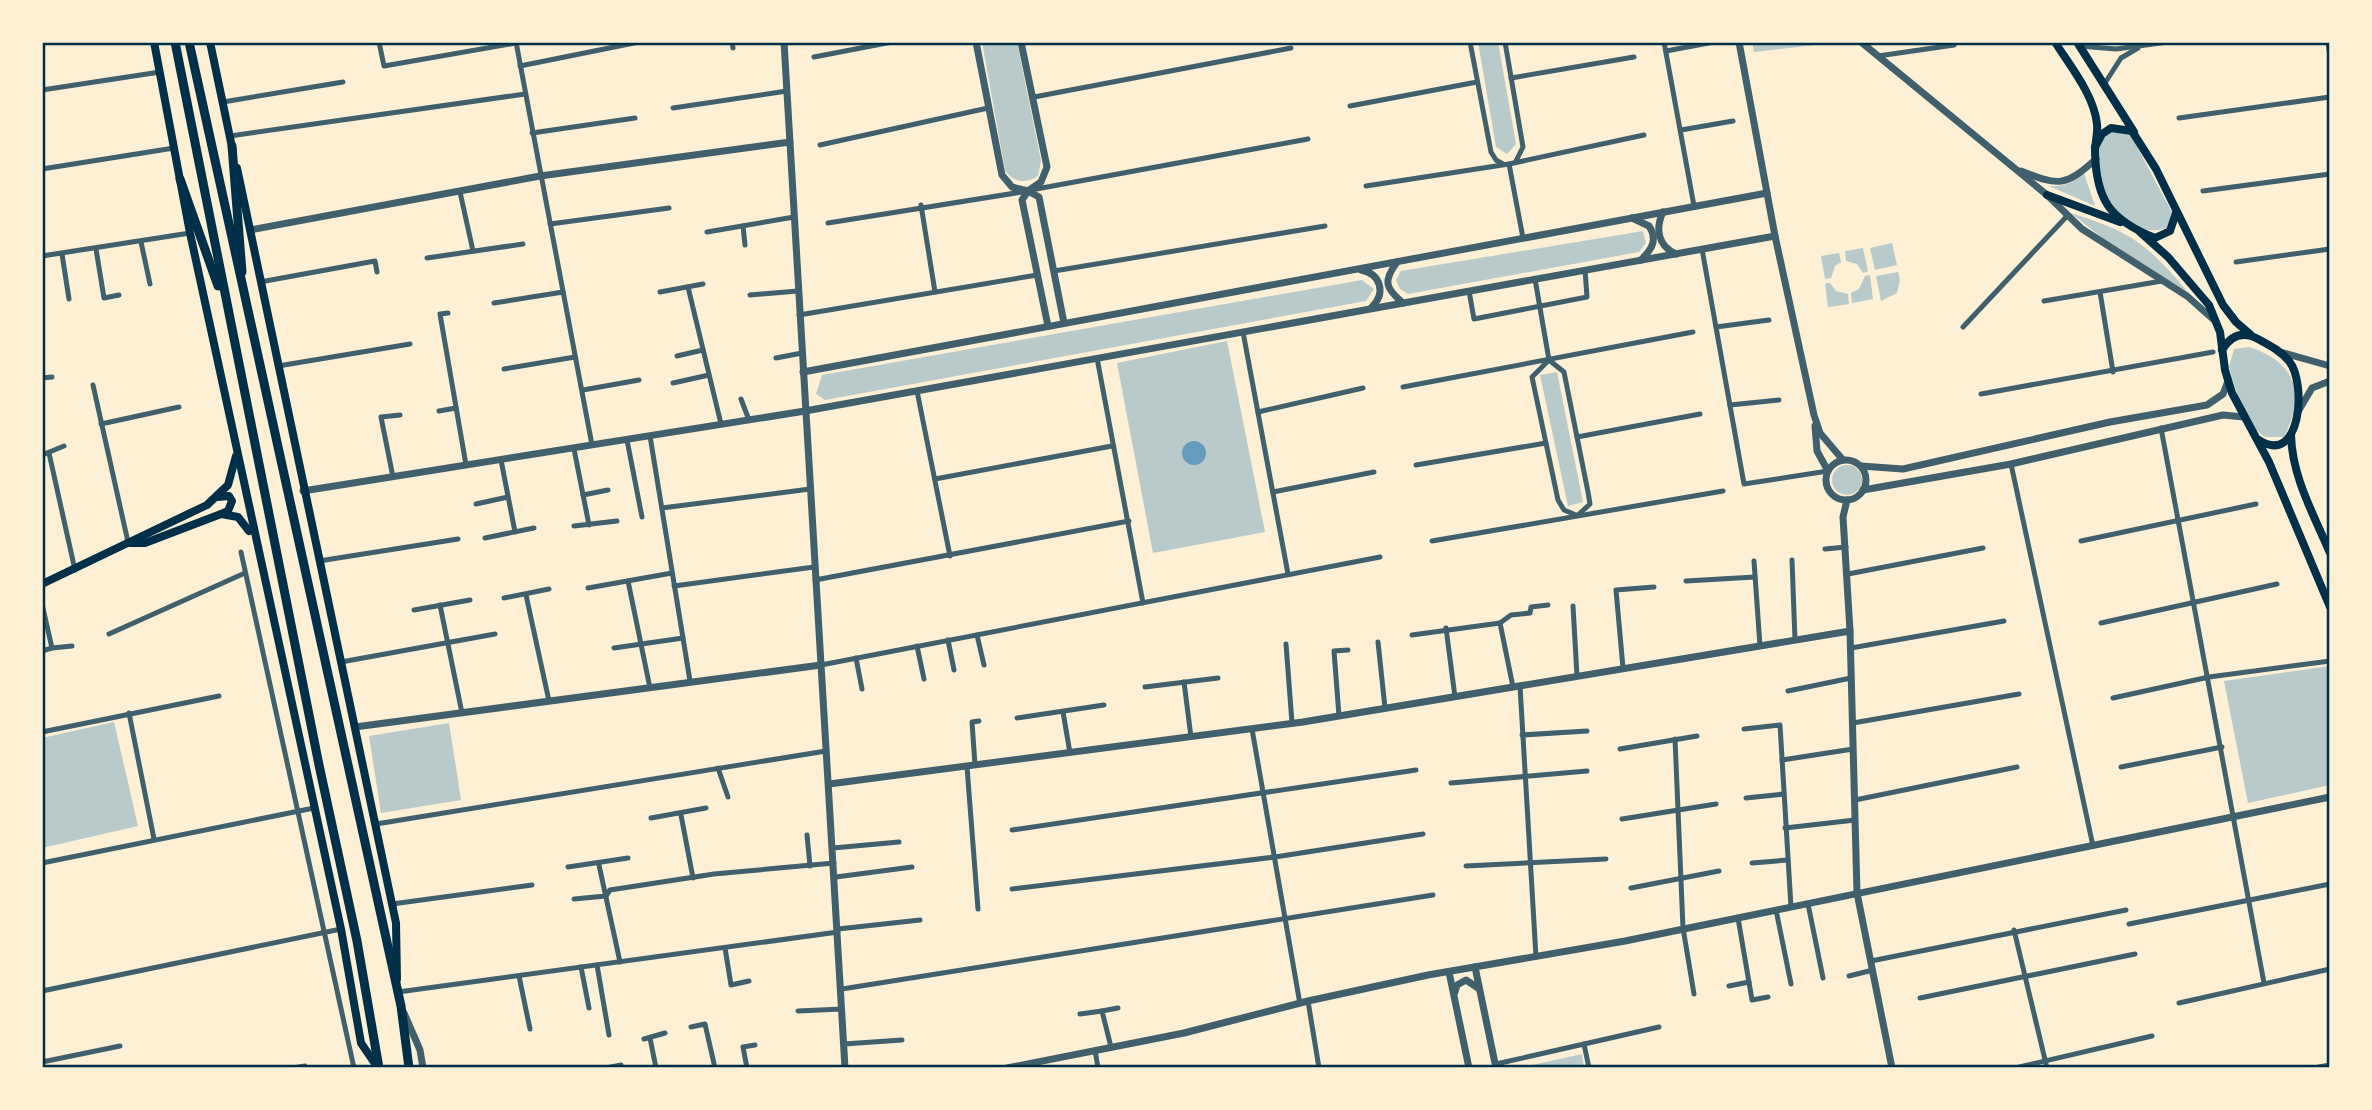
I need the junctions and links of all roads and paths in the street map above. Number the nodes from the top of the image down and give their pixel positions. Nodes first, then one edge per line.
1 (147, 42) edge
2 (175, 42) edge
3 (189, 42) edge
4 (210, 42) edge
5 (379, 42) edge
6 (639, 42) edge
7 (784, 42) edge
8 (892, 42) edge
9 (976, 42) edge
10 (1021, 42) edge
11 (1470, 42) edge
12 (1505, 42) edge
13 (1664, 42) edge
14 (1714, 42) edge
15 (1739, 42) edge
16 (1861, 42) edge
17 (2055, 42) edge
18 (2168, 42) edge
19 (2328, 42) edge
20 (516, 43) edge
21 (2155, 43) edge
22 (2078, 44) edge
23 (155, 45) edge
24 (1954, 45) dead end
25 (2141, 46) junction
26 (1291, 48) dead end
27 (1666, 51) junction
28 (1878, 56) junction
29 (814, 57) dead end
30 (1634, 57) dead end
31 (2330, 57) edge
32 (520, 66) junction
33 (160, 72) junction
34 (1511, 78) junction
35 (342, 82) dead end
36 (1477, 82) junction
37 (2105, 83) junction
38 (42, 90) edge
39 (787, 91) junction
40 (525, 94) junction
41 (1034, 97) junction
42 (2330, 97) edge
43 (223, 102) junction
44 (1350, 106) dead end
45 (673, 108) dead end
46 (988, 108) junction
47 (635, 118) dead end
48 (2179, 118) dead end
49 (1733, 121) dead end
50 (1681, 130) junction
51 (532, 133) junction
52 (1644, 135) dead end
53 (1308, 139) dead end
54 (2139, 140) junction
55 (231, 141) junction
56 (790, 142) junction
57 (820, 145) dead end
58 (2095, 147) junction
59 (174, 148) junction
60 (2096, 159) junction
61 (1509, 164) junction
62 (2014, 168) junction
63 (42, 169) edge
64 (2330, 174) edge
65 (540, 176) junction
66 (180, 180) junction
67 (1366, 186) dead end
68 (1028, 191) junction
69 (2203, 191) dead end
70 (460, 192) junction
71 (1767, 193) junction
72 (2047, 195) junction
73 (921, 205) junction
74 (1694, 206) junction
75 (669, 208) dead end
76 (2175, 210) junction
77 (1663, 212) junction
78 (2068, 215) junction
79 (794, 217) junction
80 (1631, 218) junction
81 (828, 223) dead end
82 (550, 224) junction
83 (2127, 225) junction
84 (743, 226) junction
85 (1325, 226) dead end
86 (250, 230) junction
87 (707, 232) dead end
88 (2140, 232) junction
89 (190, 233) junction
90 (1775, 236) junction
91 (1523, 238) junction
92 (1048, 239) junction
93 (141, 242) junction
94 (1031, 243) junction
95 (523, 244) dead end
96 (745, 244) dead end
97 (96, 249) junction
98 (1702, 249) junction
99 (2330, 249) edge
100 (473, 251) junction
101 (62, 254) junction
102 (1676, 254) junction
103 (42, 256) edge
104 (427, 258) dead end
105 (1641, 260) junction
106 (1397, 261) junction
107 (2236, 262) dead end
108 (1360, 270) junction
109 (1585, 270) junction
110 (1054, 271) junction
111 (377, 272) dead end
112 (1037, 275) junction
113 (1535, 279) junction
114 (2162, 281) junction
115 (260, 282) junction
116 (150, 284) dead end
117 (703, 284) dead end
118 (688, 286) junction
119 (798, 291) junction
120 (1469, 291) junction
121 (562, 292) junction
122 (660, 292) dead end
123 (935, 292) junction
124 (2100, 292) junction
125 (119, 295) dead end
126 (750, 295) dead end
127 (69, 299) dead end
128 (2044, 301) dead end
129 (494, 303) dead end
130 (1403, 303) junction
131 (245, 306) junction
132 (1371, 308) junction
133 (1540, 308) junction
134 (448, 313) dead end
135 (800, 315) junction
136 (229, 316) junction
137 (1769, 320) dead end
138 (2215, 321) junction
139 (1064, 323) junction
140 (1048, 326) junction
141 (1716, 327) junction
142 (1963, 327) dead end
143 (1243, 332) junction
144 (1693, 332) dead end
145 (2251, 335) junction
146 (410, 344) dead end
147 (703, 350) junction
148 (2217, 351) junction
149 (2280, 352) junction
150 (802, 353) junction
151 (677, 356) dead end
152 (575, 357) junction
153 (776, 358) dead end
154 (1097, 358) junction
155 (1549, 360) junction
156 (277, 366) junction
157 (2330, 366) edge
158 (503, 369) dead end
159 (803, 372) junction
160 (2113, 372) junction
161 (709, 375) junction
162 (52, 377) dead end
163 (42, 378) edge
164 (639, 380) dead end
165 (2228, 381) junction
166 (2330, 381) edge
167 (673, 383) dead end
168 (93, 385) dead end
169 (1403, 387) dead end
170 (1363, 388) dead end
171 (583, 390) junction
172 (917, 391) junction
173 (1981, 394) dead end
174 (741, 400) dead end
175 (1779, 400) dead end
176 (1730, 405) junction
177 (179, 407) dead end
178 (456, 408) junction
179 (439, 411) dead end
180 (805, 411) junction
181 (2298, 411) junction
182 (1258, 412) junction
183 (1700, 414) dead end
184 (400, 415) dead end
185 (1814, 415) junction
186 (2244, 417) junction
187 (749, 420) junction
188 (101, 424) junction
189 (721, 424) junction
190 (2161, 428) junction
191 (2291, 435) junction
192 (650, 436) junction
193 (1577, 437) junction
194 (2257, 439) junction
195 (627, 440) junction
196 (1546, 443) junction
197 (592, 445) junction
198 (64, 446) dead end
199 (1112, 446) junction
200 (574, 449) junction
201 (236, 453) junction
202 (45, 454) edge
203 (501, 460) junction
204 (1843, 460) junction
205 (2011, 464) junction
206 (466, 465) junction
207 (1416, 465) dead end
208 (1861, 466) junction
209 (1828, 471) junction
210 (1374, 472) dead end
211 (393, 477) junction
212 (935, 479) junction
213 (810, 489) junction
214 (608, 490) dead end
215 (303, 491) junction
216 (1723, 491) dead end
217 (1863, 491) junction
218 (1273, 492) junction
219 (583, 495) junction
220 (218, 496) junction
221 (508, 497) junction
222 (1847, 500) junction
223 (476, 504) dead end
224 (2256, 504) dead end
225 (662, 508) junction
226 (221, 514) junction
227 (1577, 515) junction
228 (642, 517) dead end
229 (617, 521) dead end
230 (1129, 521) junction
231 (2179, 522) junction
232 (589, 525) junction
233 (574, 526) dead end
234 (534, 528) dead end
235 (515, 533) junction
236 (458, 538) dead end
237 (485, 538) dead end
238 (1432, 541) dead end
239 (2081, 541) dead end
240 (128, 542) junction
241 (1846, 547) junction
242 (1983, 548) dead end
243 (1825, 549) dead end
244 (258, 551) junction
245 (241, 552) dead end
246 (2330, 553) edge
247 (950, 556) junction
248 (1380, 557) dead end
249 (1792, 560) dead end
250 (319, 561) junction
251 (1754, 561) dead end
252 (814, 567) junction
253 (75, 569) junction
254 (245, 573) junction
255 (672, 573) junction
256 (1288, 574) junction
257 (1848, 574) junction
258 (1755, 577) junction
259 (815, 580) junction
260 (1686, 580) dead end
261 (628, 581) junction
262 (42, 584) edge
263 (2277, 584) dead end
264 (674, 586) junction
265 (1654, 587) dead end
266 (588, 588) dead end
267 (549, 589) dead end
268 (526, 595) junction
269 (504, 598) dead end
270 (470, 600) dead end
271 (1143, 603) junction
272 (42, 604) edge
273 (2194, 604) junction
274 (440, 605) junction
275 (1548, 606) dead end
276 (1573, 606) dead end
277 (2330, 607) edge
278 (414, 610) dead end
279 (2004, 621) dead end
280 (2101, 622) dead end
281 (1500, 623) junction
282 (1446, 628) junction
283 (1850, 631) junction
284 (110, 634) dead end
285 (495, 634) dead end
286 (977, 635) junction
287 (1412, 635) dead end
288 (683, 638) junction
289 (948, 640) junction
290 (1795, 640) junction
291 (1378, 642) dead end
292 (448, 643) junction
293 (640, 644) junction
294 (1286, 644) dead end
295 (72, 646) dead end
296 (917, 646) junction
297 (1760, 646) junction
298 (52, 648) junction
299 (614, 648) dead end
300 (1851, 648) junction
301 (1348, 650) dead end
302 (42, 651) edge
303 (856, 658) junction
304 (2330, 661) edge
305 (341, 662) junction
306 (821, 665) junction
307 (984, 665) dead end
308 (1623, 668) junction
309 (954, 670) dead end
310 (1577, 676) junction
311 (2208, 677) junction
312 (1218, 678) dead end
313 (1852, 678) junction
314 (923, 679) dead end
315 (690, 681) junction
316 (1184, 682) junction
317 (1145, 687) dead end
318 (1516, 687) junction
319 (650, 688) junction
320 (862, 689) dead end
321 (1788, 691) dead end
322 (2019, 694) dead end
323 (219, 695) dead end
324 (1455, 696) junction
325 (2113, 698) dead end
326 (549, 701) junction
327 (1104, 705) dead end
328 (1385, 708) junction
329 (1063, 712) junction
330 (129, 713) junction
331 (463, 713) junction
332 (1339, 716) junction
333 (1017, 718) dead end
334 (979, 721) dead end
335 (1292, 723) junction
336 (1853, 723) junction
337 (355, 727) junction
338 (1252, 729) junction
339 (1744, 729) dead end
340 (1587, 731) dead end
341 (42, 732) edge
342 (1522, 735) junction
343 (1697, 736) dead end
344 (1191, 737) junction
345 (1675, 739) junction
346 (2222, 747) junction
347 (1620, 749) dead end
348 (1853, 749) junction
349 (826, 751) junction
350 (1070, 753) junction
351 (1782, 760) junction
352 (971, 766) junction
353 (2017, 767) dead end
354 (2121, 767) dead end
355 (718, 768) junction
356 (1416, 770) dead end
357 (1587, 771) dead end
358 (1525, 776) junction
359 (1451, 783) dead end
360 (829, 784) junction
361 (1263, 791) junction
362 (1784, 794) junction
363 (728, 797) dead end
364 (2330, 797) edge
365 (1746, 798) dead end
366 (1855, 800) junction
367 (1716, 804) dead end
368 (314, 808) junction
369 (706, 808) dead end
370 (297, 809) junction
371 (1676, 811) junction
372 (681, 815) junction
373 (2232, 817) junction
374 (651, 818) dead end
375 (1622, 819) dead end
376 (1855, 820) junction
377 (376, 824) junction
378 (1785, 828) junction
379 (1013, 830) dead end
380 (1423, 834) dead end
381 (807, 835) dead end
382 (154, 839) junction
383 (899, 842) dead end
384 (2093, 846) junction
385 (833, 848) junction
386 (1275, 857) junction
387 (628, 858) dead end
388 (1606, 859) dead end
389 (1788, 860) junction
390 (1530, 861) junction
391 (42, 863) edge
392 (834, 863) junction
393 (1752, 863) dead end
394 (599, 865) junction
395 (810, 866) junction
396 (1466, 866) dead end
397 (568, 867) dead end
398 (912, 867) dead end
399 (1719, 871) dead end
400 (836, 877) junction
401 (693, 878) junction
402 (1682, 878) junction
403 (2330, 884) edge
404 (532, 885) dead end
405 (1631, 888) dead end
406 (1013, 889) dead end
407 (1857, 893) junction
408 (1433, 895) dead end
409 (606, 896) junction
410 (574, 899) dead end
411 (2247, 900) junction
412 (393, 904) junction
413 (1808, 904) junction
414 (1791, 907) junction
415 (978, 909) dead end
416 (1776, 910) junction
417 (2126, 910) dead end
418 (1738, 918) junction
419 (1285, 919) junction
420 (920, 920) dead end
421 (2129, 924) dead end
422 (1683, 928) junction
423 (341, 929) junction
424 (2014, 930) junction
425 (838, 931) junction
426 (324, 933) junction
427 (724, 948) junction
428 (2135, 954) dead end
429 (1535, 957) junction
430 (1871, 961) junction
431 (620, 962) junction
432 (597, 965) junction
433 (581, 967) junction
434 (1475, 967) junction
435 (2330, 969) edge
436 (1873, 970) junction
437 (1449, 972) junction
438 (2026, 975) junction
439 (519, 976) junction
440 (1849, 976) dead end
441 (1823, 978) dead end
442 (749, 981) dead end
443 (1749, 982) junction
444 (2264, 983) junction
445 (1791, 984) dead end
446 (1729, 986) dead end
447 (1478, 988) junction
448 (842, 989) junction
449 (42, 990) edge
450 (398, 992) junction
451 (1455, 993) junction
452 (1694, 995) dead end
453 (1768, 997) dead end
454 (1920, 998) dead end
455 (1304, 1002) junction
456 (2179, 1003) dead end
457 (401, 1006) junction
458 (589, 1008) dead end
459 (1118, 1008) dead end
460 (842, 1009) junction
461 (799, 1011) dead end
462 (1102, 1011) junction
463 (1080, 1014) dead end
464 (691, 1027) dead end
465 (1659, 1027) dead end
466 (530, 1029) dead end
467 (664, 1033) dead end
468 (608, 1035) dead end
469 (2152, 1037) dead end
470 (902, 1040) dead end
471 (844, 1044) junction
472 (1584, 1044) junction
473 (755, 1045) dead end
474 (120, 1046) dead end
475 (1111, 1047) junction
476 (1096, 1050) junction
477 (42, 1062) edge
478 (621, 1065) dead end
479 (2046, 1065) edge
480 (305, 1066) dead end
481 (1496, 1066) edge
482 (2330, 1066) edge
483 (293, 1068) edge
484 (354, 1068) edge
485 (379, 1068) edge
486 (409, 1068) edge
487 (423, 1068) edge
488 (606, 1068) edge
489 (656, 1068) edge
490 (715, 1068) edge
491 (747, 1068) edge
492 (845, 1068) edge
493 (1007, 1068) edge
494 (1098, 1068) edge
495 (1319, 1068) edge
496 (1469, 1068) edge
497 (1589, 1068) edge
498 (1892, 1068) edge
499 (2015, 1068) edge
500 (2319, 1068) edge

1 - 23 main road
2 - 136 main road
3 - 131 main road
4 - 43 main road
5 - 20 street
6 - 32 street
7 - 39 street
8 - 29 street
9 - 46 street
10 - 41 street
11 - 36 street
12 - 34 street
13 - 27 street
14 - 27 street
15 - 71 street
16 - 28 street
17 - 58 main road
18 - 21 street
19 - 31 street
20 - 32 street
21 - 25 street
22 - 25 street
22 - 37 main road
23 - 33 main road
24 - 28 street
25 - 37 street
26 - 41 street
27 - 50 street
28 - 62 street
30 - 34 street
32 - 40 street
33 - 38 street
33 - 59 main road
34 - 61 street
35 - 43 street
36 - 44 street
36 - 61 street
37 - 54 main road
39 - 45 street
39 - 56 street
40 - 51 street
40 - 55 street
41 - 68 street
42 - 48 street
43 - 55 main road
46 - 57 street
46 - 68 street
47 - 51 street
49 - 50 street
50 - 74 street
51 - 65 street
52 - 61 street
53 - 68 street
54 - 58 main road
54 - 76 main road
55 - 86 main road
55 - 131 main road
56 - 65 street
56 - 79 street
58 - 60 main road
59 - 63 street
59 - 66 main road
60 - 62 street
60 - 83 main road
61 - 67 street
61 - 91 street
62 - 72 street
64 - 69 street
65 - 70 street
65 - 82 street
66 - 89 main road
66 - 136 main road
68 - 73 street
68 - 92 street
68 - 94 street
70 - 86 street
70 - 100 street
71 - 74 street
71 - 90 street
72 - 78 street
72 - 83 main road
73 - 81 street
73 - 123 street
74 - 77 street
75 - 82 street
76 - 88 main road
76 - 145 main road
77 - 80 street
77 - 102 street
78 - 114 street
78 - 142 street
79 - 84 street
79 - 119 street
80 - 91 street
80 - 105 street
82 - 121 street
83 - 88 main road
84 - 87 street
84 - 96 street
85 - 110 street
86 - 115 main road
88 - 138 main road
89 - 93 street
89 - 201 main road
90 - 98 street
90 - 185 street
91 - 106 street
92 - 94 street
92 - 110 street
93 - 97 street
93 - 116 street
94 - 112 street
95 - 100 street
97 - 101 street
97 - 125 street
98 - 102 street
98 - 141 street
99 - 107 street
100 - 104 street
101 - 103 street
101 - 127 street
102 - 105 street
105 - 109 street
106 - 108 street
106 - 130 street
108 - 132 street
108 - 139 street
109 - 113 street
109 - 133 street
110 - 112 street
110 - 139 street
111 - 115 street
112 - 123 street
112 - 140 street
113 - 120 street
113 - 133 street
114 - 124 street
114 - 138 street
115 - 156 main road
117 - 118 street
118 - 122 street
118 - 147 street
119 - 126 street
119 - 135 street
120 - 130 street
120 - 133 street
121 - 129 street
121 - 152 street
123 - 135 street
124 - 128 street
124 - 160 street
130 - 132 street
131 - 450 main road
132 - 143 street
133 - 155 street
134 - 178 street
135 - 150 street
136 - 485 main road
137 - 141 street
138 - 148 main road
139 - 140 street
140 - 159 street
141 - 176 street
143 - 154 street
143 - 182 street
144 - 155 street
145 - 148 main road
145 - 149 main road
146 - 156 street
147 - 151 street
147 - 161 street
148 - 160 street
148 - 165 main road
149 - 157 street
149 - 181 main road
150 - 153 street
150 - 159 street
152 - 158 street
152 - 171 street
154 - 172 street
154 - 199 street
155 - 169 street
155 - 193 street
155 - 196 street
156 - 215 main road
159 - 180 street
160 - 173 street
161 - 167 street
161 - 189 street
162 - 163 street
164 - 171 street
165 - 186 main road
165 - 208 street
166 - 181 street
168 - 188 street
170 - 182 street
171 - 197 street
172 - 180 street
172 - 212 street
174 - 187 street
175 - 176 street
176 - 209 street
177 - 188 street
178 - 179 street
178 - 206 street
180 - 187 street
180 - 213 street
181 - 191 main road
182 - 218 street
183 - 193 street
184 - 211 street
185 - 204 street
185 - 209 street
186 - 190 street
186 - 194 main road
187 - 189 street
188 - 240 street
189 - 192 street
190 - 205 street
190 - 231 street
191 - 194 main road
191 - 246 main road
192 - 195 street
192 - 225 street
193 - 227 street
194 - 277 main road
195 - 197 street
195 - 228 street
196 - 207 street
196 - 227 street
197 - 200 street
198 - 202 street
199 - 212 street
199 - 230 street
200 - 203 street
200 - 219 street
201 - 220 main road
201 - 244 main road
202 - 253 street
203 - 206 street
203 - 221 street
204 - 208 street
204 - 209 street
205 - 217 street
205 - 384 street
206 - 211 street
208 - 217 street
209 - 222 street
210 - 218 street
211 - 215 street
212 - 247 street
213 - 225 street
213 - 252 street
214 - 219 street
215 - 250 main road
216 - 227 street
217 - 222 street
218 - 256 street
219 - 232 street
220 - 226 main road
220 - 240 main road
221 - 223 street
221 - 235 street
222 - 241 street
224 - 231 street
225 - 255 street
226 - 240 main road
226 - 244 main road
227 - 238 street
229 - 232 street
230 - 247 street
230 - 271 street
231 - 239 street
231 - 273 street
232 - 233 street
234 - 235 street
235 - 237 street
236 - 250 street
240 - 253 main road
241 - 243 street
241 - 257 street
242 - 257 street
244 - 368 main road
245 - 254 street
247 - 259 street
248 - 256 street
249 - 290 street
250 - 305 main road
251 - 258 street
252 - 259 street
252 - 264 street
253 - 262 main road
254 - 284 street
254 - 370 street
255 - 261 street
255 - 264 street
256 - 271 street
257 - 283 street
258 - 260 street
258 - 297 street
259 - 306 street
261 - 266 street
261 - 293 street
263 - 273 street
264 - 288 street
265 - 308 street
267 - 268 street
268 - 269 street
268 - 326 street
270 - 274 street
271 - 286 street
272 - 298 street
273 - 280 street
273 - 311 street
274 - 278 street
274 - 292 street
275 - 281 street
276 - 310 street
279 - 300 street
281 - 282 street
281 - 318 street
282 - 287 street
282 - 324 street
283 - 290 street
283 - 300 street
285 - 292 street
286 - 289 street
286 - 307 street
288 - 293 street
288 - 315 street
289 - 296 street
289 - 309 street
290 - 297 street
291 - 328 street
292 - 305 street
292 - 331 street
293 - 299 street
293 - 319 street
294 - 335 street
295 - 298 street
296 - 303 street
296 - 314 street
297 - 308 street
298 - 302 street
300 - 313 street
301 - 332 street
303 - 306 street
303 - 320 street
304 - 311 street
305 - 337 main road
306 - 315 street
306 - 349 street
308 - 310 street
310 - 318 street
311 - 325 street
311 - 346 street
312 - 316 street
313 - 321 street
313 - 336 street
315 - 319 street
316 - 317 street
316 - 344 street
318 - 324 street
318 - 342 street
319 - 326 street
322 - 336 street
323 - 330 street
324 - 328 street
326 - 331 street
327 - 329 street
328 - 332 street
329 - 333 street
329 - 350 street
330 - 341 street
330 - 382 street
331 - 337 street
332 - 335 street
334 - 352 street
335 - 338 street
336 - 348 street
337 - 377 main road
338 - 344 street
338 - 361 street
339 - 351 street
340 - 342 street
342 - 358 street
343 - 345 street
344 - 350 street
345 - 347 street
345 - 371 street
346 - 354 street
346 - 373 street
348 - 351 street
348 - 366 street
349 - 355 street
349 - 360 street
350 - 352 street
351 - 362 street
352 - 360 street
352 - 415 street
353 - 366 street
355 - 363 street
355 - 377 street
356 - 361 street
357 - 358 street
358 - 359 street
358 - 390 street
360 - 385 street
361 - 379 street
361 - 386 street
362 - 365 street
362 - 378 street
364 - 373 street
366 - 376 street
367 - 371 street
368 - 370 street
368 - 423 main road
369 - 372 street
370 - 382 street
370 - 426 street
371 - 375 street
371 - 402 street
372 - 374 street
372 - 401 street
373 - 384 street
373 - 411 street
376 - 378 street
376 - 407 street
377 - 412 main road
378 - 389 street
380 - 386 street
381 - 395 street
382 - 391 street
383 - 385 street
384 - 407 street
385 - 392 street
386 - 406 street
386 - 419 street
387 - 394 street
388 - 390 street
389 - 393 street
389 - 414 street
390 - 396 street
390 - 429 street
392 - 395 street
392 - 400 street
394 - 397 street
394 - 409 street
395 - 401 street
398 - 400 street
399 - 402 street
400 - 425 street
401 - 409 street
402 - 405 street
402 - 422 street
403 - 411 street
404 - 412 street
407 - 413 street
407 - 430 street
408 - 419 street
409 - 410 street
409 - 431 street
411 - 421 street
411 - 444 street
412 - 450 main road
413 - 414 street
413 - 441 street
414 - 416 street
416 - 418 street
416 - 445 street
417 - 424 street
418 - 422 street
418 - 443 street
419 - 448 street
419 - 455 street
420 - 425 street
422 - 429 street
422 - 452 street
423 - 426 street
423 - 485 main road
424 - 430 street
424 - 438 street
425 - 427 street
425 - 448 street
426 - 449 street
426 - 484 street
427 - 431 street
427 - 442 street
428 - 438 street
429 - 434 street
430 - 436 street
431 - 432 street
432 - 433 street
432 - 468 street
433 - 439 street
433 - 458 street
434 - 437 street
434 - 447 street
435 - 444 street
436 - 440 street
436 - 498 street
437 - 451 street
437 - 455 street
438 - 454 street
438 - 479 street
439 - 450 street
439 - 466 street
443 - 446 street
443 - 453 street
444 - 456 street
447 - 451 street
447 - 481 street
448 - 460 street
450 - 457 main road
451 - 496 street
455 - 475 street
455 - 495 street
457 - 486 main road
457 - 487 street
459 - 462 street
460 - 461 street
460 - 471 street
462 - 463 street
462 - 475 street
464 - 490 street
465 - 472 street
467 - 489 street
469 - 479 street
470 - 471 street
471 - 492 street
472 - 481 street
472 - 497 street
473 - 491 street
474 - 477 street
475 - 476 street
476 - 493 street
476 - 494 street
478 - 488 street
479 - 499 street
480 - 483 street
482 - 500 street

